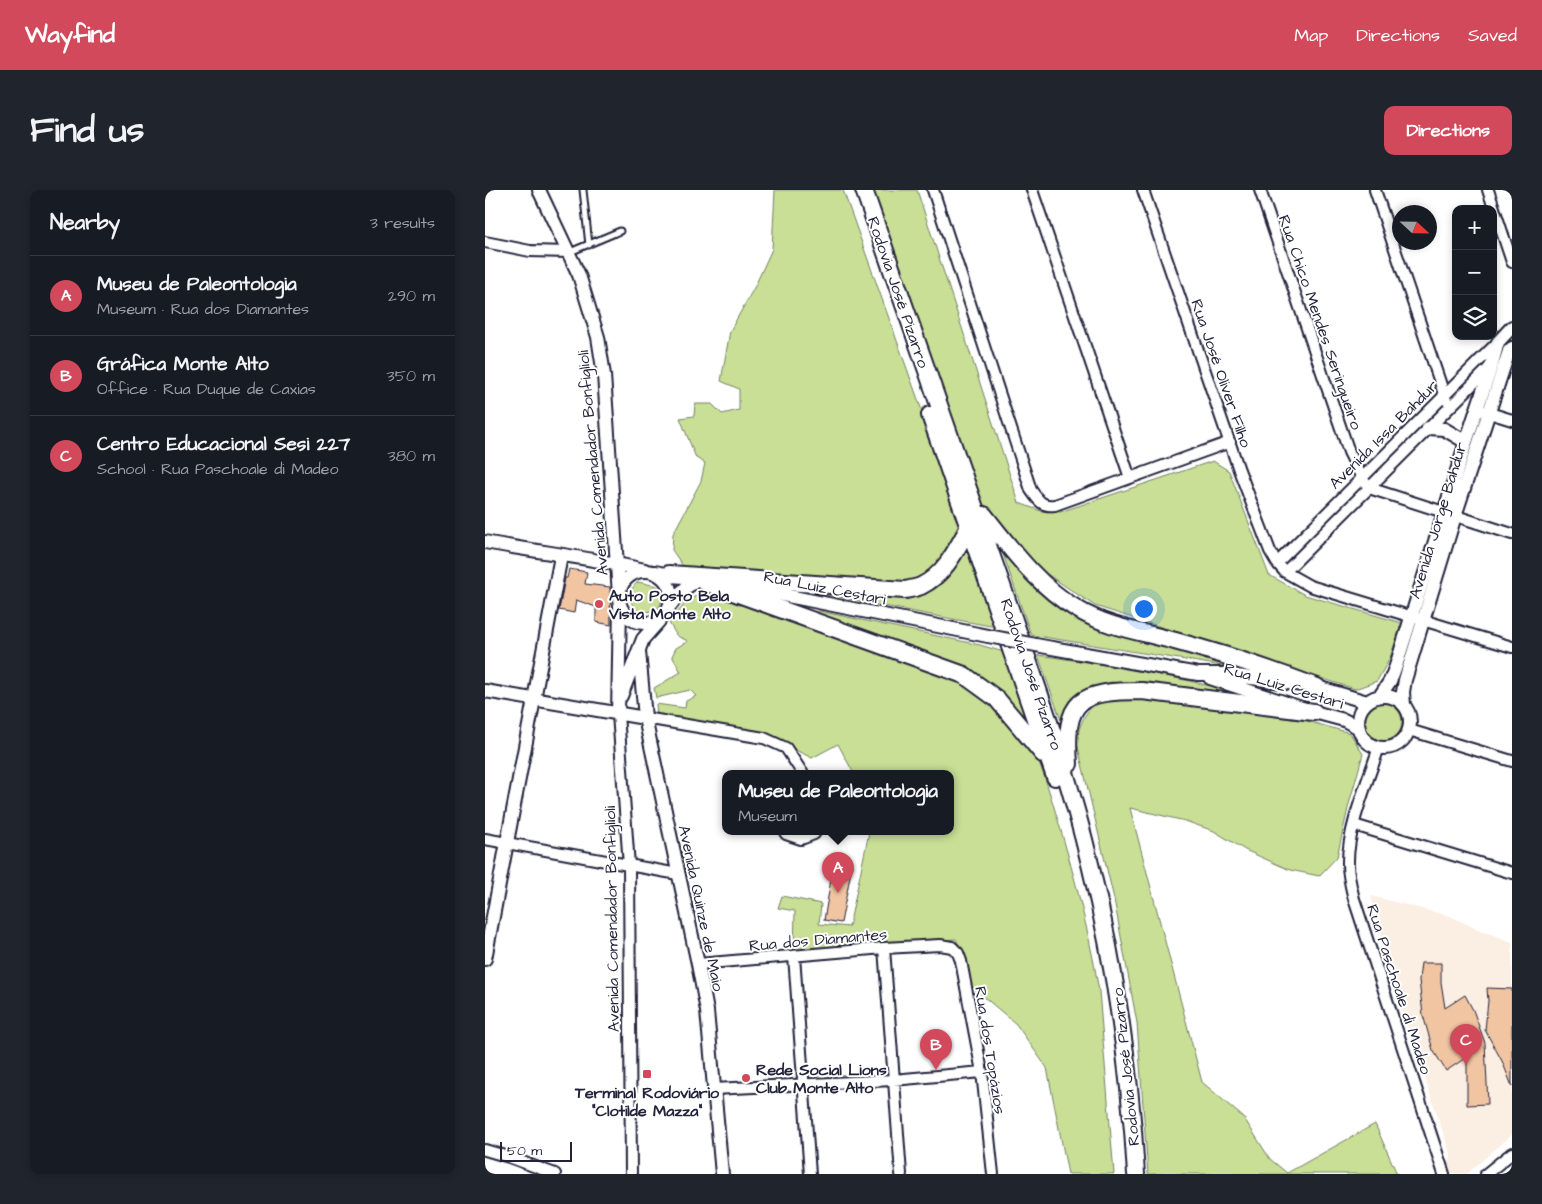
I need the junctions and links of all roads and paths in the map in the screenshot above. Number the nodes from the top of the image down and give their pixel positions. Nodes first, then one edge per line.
1 (539, 190) edge
2 (583, 190) edge
3 (933, 190) edge
4 (1032, 190) edge
5 (1143, 190) edge
6 (1260, 190) edge
7 (1375, 190) edge
8 (1488, 190) edge
9 (858, 193) edge
10 (620, 231) dead end
11 (485, 242) edge
12 (589, 245) junction
13 (569, 252) junction
14 (1512, 262) edge
15 (1512, 327) edge
16 (1498, 342) junction
17 (1511, 349) edge
18 (1492, 364) junction
19 (1444, 394) junction
20 (1449, 406) junction
21 (1482, 411) junction
22 (1512, 420) edge
23 (1428, 428) junction
24 (1230, 442) junction
25 (1465, 442) junction
26 (1130, 478) junction
27 (1361, 478) junction
28 (1369, 488) junction
29 (975, 504) junction
30 (1449, 514) junction
31 (970, 525) junction
32 (1512, 534) edge
33 (485, 542) edge
34 (561, 556) junction
35 (1277, 563) junction
36 (618, 564) junction
37 (657, 572) junction
38 (1285, 572) junction
39 (701, 581) junction
40 (619, 599) junction
41 (666, 613) junction
42 (1418, 619) junction
43 (1512, 647) edge
44 (639, 651) junction
45 (1198, 674) junction
46 (1317, 687) junction
47 (485, 691) edge
48 (1380, 696) junction
49 (534, 699) junction
50 (1367, 702) junction
51 (1404, 705) junction
52 (618, 708) junction
53 (1314, 712) junction
54 (645, 718) junction
55 (1359, 728) junction
56 (1409, 730) junction
57 (1379, 747) junction
58 (1050, 760) junction
59 (1512, 761) edge
60 (796, 763) junction
61 (793, 770) edge
62 (800, 770) edge
63 (1070, 789) junction
64 (1354, 825) junction
65 (789, 835) edge
66 (811, 835) edge
67 (485, 839) edge
68 (507, 843) junction
69 (629, 866) junction
70 (1512, 873) edge
71 (677, 874) junction
72 (940, 945) joint
73 (884, 948) junction
74 (794, 956) junction
75 (485, 959) edge
76 (698, 964) junction
77 (982, 1072) junction
78 (893, 1080) junction
79 (804, 1084) junction
80 (713, 1090) junction
81 (485, 1150) edge
82 (1512, 1153) edge
83 (555, 1174) edge
84 (631, 1174) edge
85 (722, 1174) edge
86 (810, 1174) edge
87 (901, 1174) edge
88 (993, 1174) edge
89 (1125, 1174) edge
90 (1135, 1174) edge
91 (1444, 1174) edge
92 (1486, 1174) edge

1 - 13 street, Avenida Comendador Bonfiglioli
2 - 12 lane
3 - 26 street
4 - 26 street
5 - 24 street, Rua José Oliver Filho
6 - 27 street, Rua Chico Mendes Seringueiro
7 - 19 street
8 - 14 street
9 - 29 main road, Rodovia José Pizarro
9 - 31 main road, Rodovia José Pizarro
10 - 12 lane
11 - 13 street
12 - 13 lane
13 - 36 street, Avenida Comendador Bonfiglioli
15 - 16 street, Avenida Issa Bahdur
16 - 18 street, Avenida Jorge Bahdur
16 - 19 street, Avenida Issa Bahdur
17 - 18 street, Avenida Issa Bahdur
17 - 21 street, Avenida Jorge Bahdur
18 - 20 street, Avenida Issa Bahdur
18 - 21 street, Avenida Jorge Bahdur
19 - 20 street
19 - 27 street, Avenida Issa Bahdur
20 - 23 street, Avenida Issa Bahdur
21 - 22 street
21 - 25 street, Avenida Jorge Bahdur
21 - 30 street, Avenida Jorge Bahdur
23 - 25 street
23 - 28 street, Avenida Issa Bahdur
24 - 26 street
24 - 35 street, Rua José Oliver Filho
25 - 30 street, Avenida Jorge Bahdur
27 - 28 street, Rua Chico Mendes Seringueiro
27 - 35 street, Avenida Issa Bahdur
28 - 30 street
28 - 38 street, Avenida Issa Bahdur
29 - 46 main road
29 - 63 main road, Rodovia José Pizarro
30 - 32 street
30 - 42 street, Avenida Jorge Bahdur
31 - 37 main road
31 - 58 main road, Rodovia José Pizarro
33 - 34 street, Rua Luiz Cestari
34 - 36 street, Rua Luiz Cestari
34 - 49 street
35 - 38 street, Rua José Oliver Filho
36 - 37 street, Rua Luiz Cestari
36 - 40 street, Avenida Comendador Bonfiglioli
37 - 39 street, Rua Luiz Cestari
37 - 40 street
37 - 41 street
38 - 42 street, Rua José Oliver Filho
39 - 41 street
39 - 45 street, Rua Luiz Cestari, bridge
39 - 58 main road
40 - 41 street
40 - 52 street, Avenida Comendador Bonfiglioli
41 - 44 street
42 - 43 street, Rua José Oliver Filho
42 - 48 street, Avenida Jorge Bahdur
42 - 51 street, Avenida Jorge Bahdur
44 - 52 street
44 - 54 street, Avenida Quinze de Maio
45 - 46 street, Rua Luiz Cestari
45 - 53 street, Rua Luiz Cestari
46 - 50 street, Rua Luiz Cestari
47 - 49 street
48 - 50 street
48 - 51 street
49 - 52 street
49 - 68 street
50 - 55 street
51 - 56 street
52 - 54 street
52 - 69 street, Avenida Comendador Bonfiglioli
53 - 55 street, Rua Luiz Cestari
53 - 63 main road
54 - 60 street
54 - 71 street, Avenida Quinze de Maio
55 - 57 street
56 - 57 street
56 - 59 street
57 - 64 street, Rua Paschoale di Madeo
58 - 89 main road, Rodovia José Pizarro
60 - 61 street
60 - 62 street
63 - 90 main road, Rodovia José Pizarro
64 - 70 street
64 - 91 street, Rua Paschoale di Madeo
65 - 66 street
67 - 68 street
68 - 69 street
68 - 75 street
69 - 71 street
69 - 84 street, Avenida Comendador Bonfiglioli
71 - 76 street, Avenida Quinze de Maio
72 - 73 street, Rua dos Diamantes
72 - 77 street, Rua dos Topázios
73 - 74 street, Rua dos Diamantes
73 - 78 street
74 - 76 street, Rua dos Diamantes
74 - 79 street
76 - 80 street, Avenida Quinze de Maio
77 - 78 street
77 - 88 street, Rua dos Topázios
78 - 79 street
78 - 87 street
79 - 80 street
79 - 86 street
80 - 85 street, Avenida Quinze de Maio
81 - 83 street
82 - 92 street

